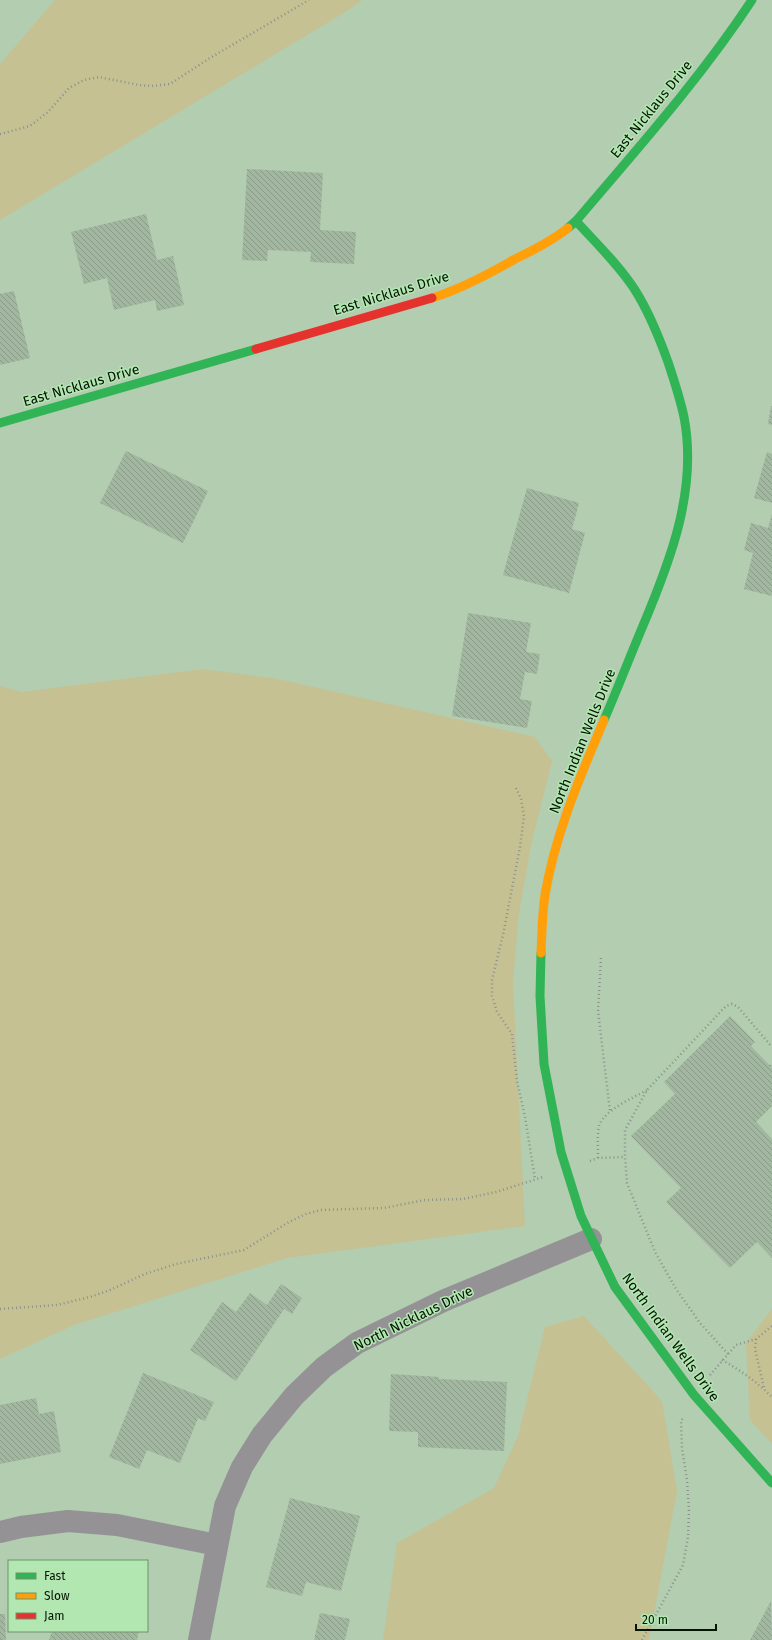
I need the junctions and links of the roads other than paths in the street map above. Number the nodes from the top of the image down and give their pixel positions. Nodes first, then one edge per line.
1 (752, 0) edge
2 (576, 221) junction
3 (0, 423) edge
4 (591, 1239) junction
5 (772, 1483) edge
6 (0, 1532) edge
7 (217, 1545) junction
8 (199, 1640) edge

1 - 2 street, East Nicklaus Drive
2 - 3 street, East Nicklaus Drive
2 - 4 street, North Indian Wells Drive
4 - 5 street, North Indian Wells Drive
4 - 7 street, North Nicklaus Drive
6 - 7 street
7 - 8 street, North Nicklaus Drive

